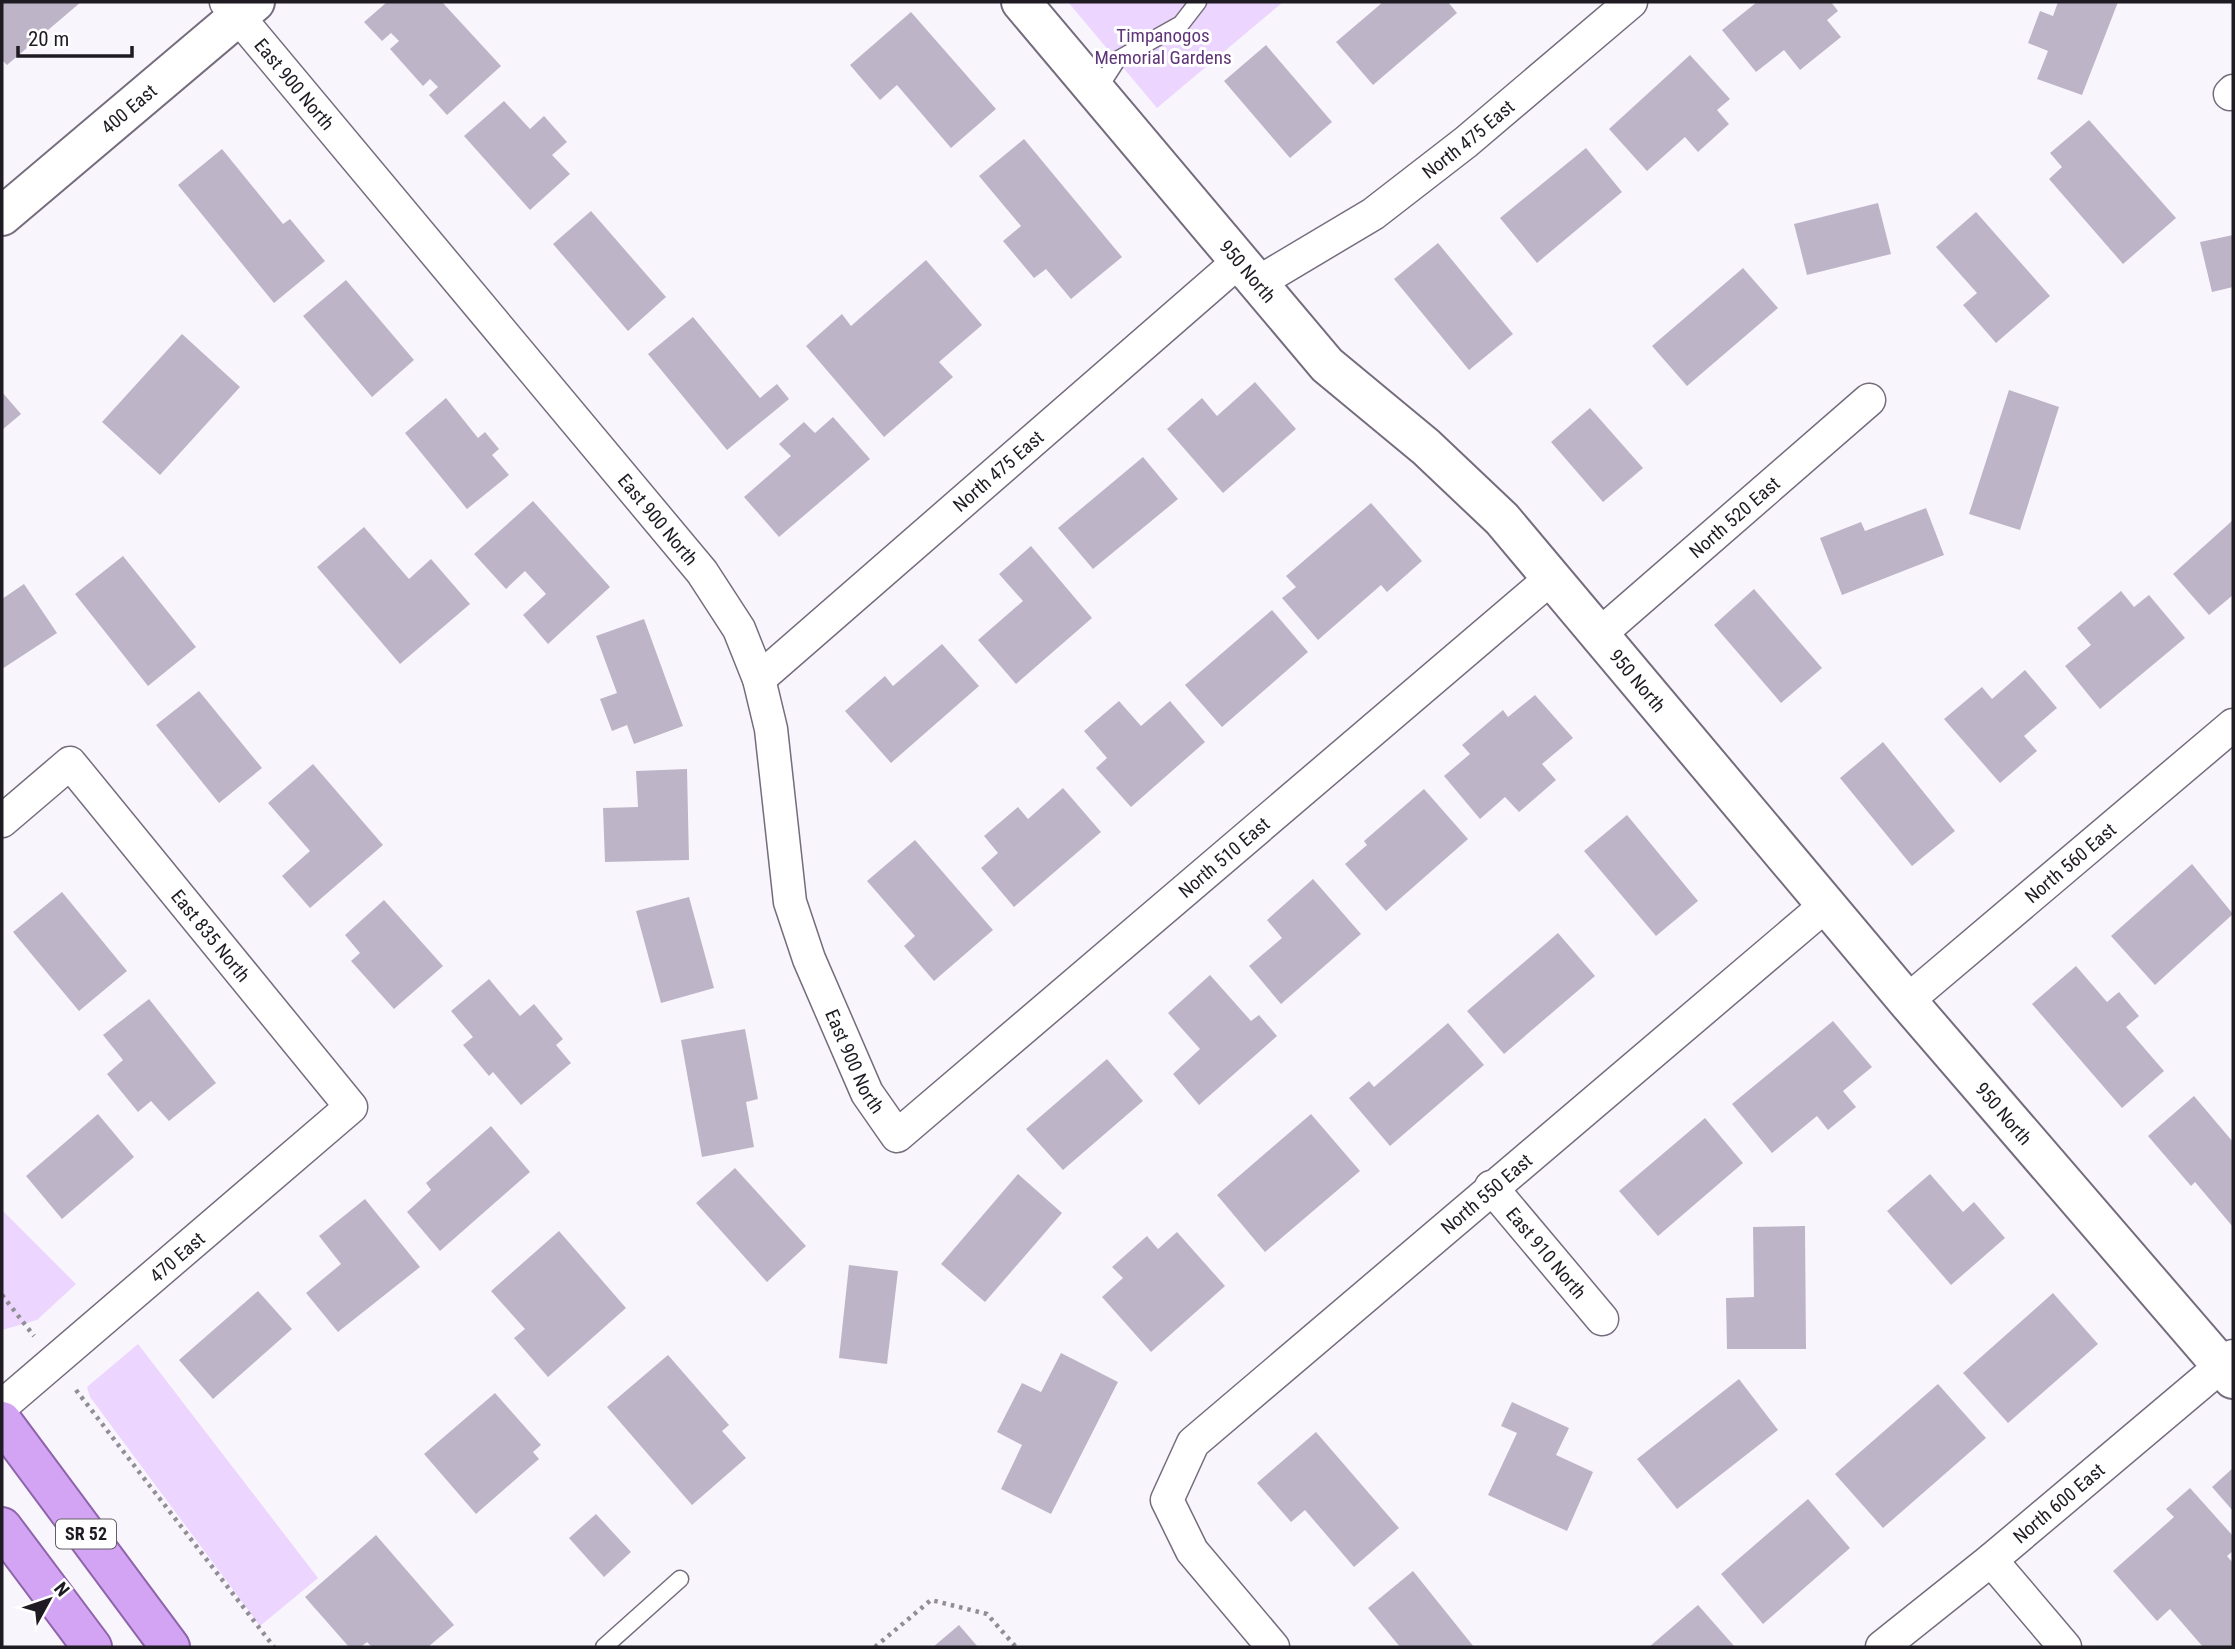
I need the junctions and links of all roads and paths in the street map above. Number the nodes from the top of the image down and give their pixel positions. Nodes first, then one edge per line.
1 (1021, 2) edge
2 (1198, 2) edge
3 (1631, 2) edge
4 (240, 7) edge
5 (1097, 92) junction
6 (2, 216) edge
7 (1247, 272) junction
8 (1869, 400) dead end
9 (1550, 579) junction
10 (1600, 634) junction
11 (759, 678) junction
12 (2233, 726) edge
13 (2, 821) edge
14 (1826, 905) junction
15 (1907, 1001) junction
16 (351, 1107) joint
17 (897, 1136) joint
18 (1491, 1187) junction
19 (2, 1295) edge
20 (1602, 1319) dead end
21 (29, 1330) dead end
22 (2229, 1367) edge
23 (76, 1389) dead end
24 (2, 1406) edge
25 (2, 1421) edge
26 (2, 1527) edge
27 (1991, 1560) junction
28 (680, 1579) dead end
29 (92, 1647) edge
30 (170, 1647) edge
31 (274, 1647) edge
32 (604, 1647) edge
33 (875, 1647) edge
34 (1016, 1647) edge
35 (1273, 1647) edge
36 (1882, 1647) edge
37 (2064, 1647) edge

1 - 5 street, 950 North
2 - 5 lane
3 - 7 street, North 475 East
4 - 6 street, 400 East
4 - 11 street, East 900 North
5 - 7 street, 950 North
7 - 9 street, 950 North
7 - 11 street, North 475 East
8 - 10 street, North 520 East
9 - 10 street, 950 North
9 - 17 street, North 510 East
10 - 14 street, 950 North
11 - 17 street, East 900 North
12 - 15 street, North 560 East
13 - 16 street, East 835 North
14 - 15 street, 950 North
14 - 18 street, North 550 East
15 - 22 street, 950 North
16 - 24 street, 470 East
18 - 20 street, East 910 North
18 - 35 street, North 550 East
19 - 21 path
22 - 27 street, North 600 East
23 - 31 path
25 - 30 highway, SR 52
26 - 29 highway
27 - 36 street, North 600 East
27 - 37 street
28 - 32 lane
33 - 34 path

